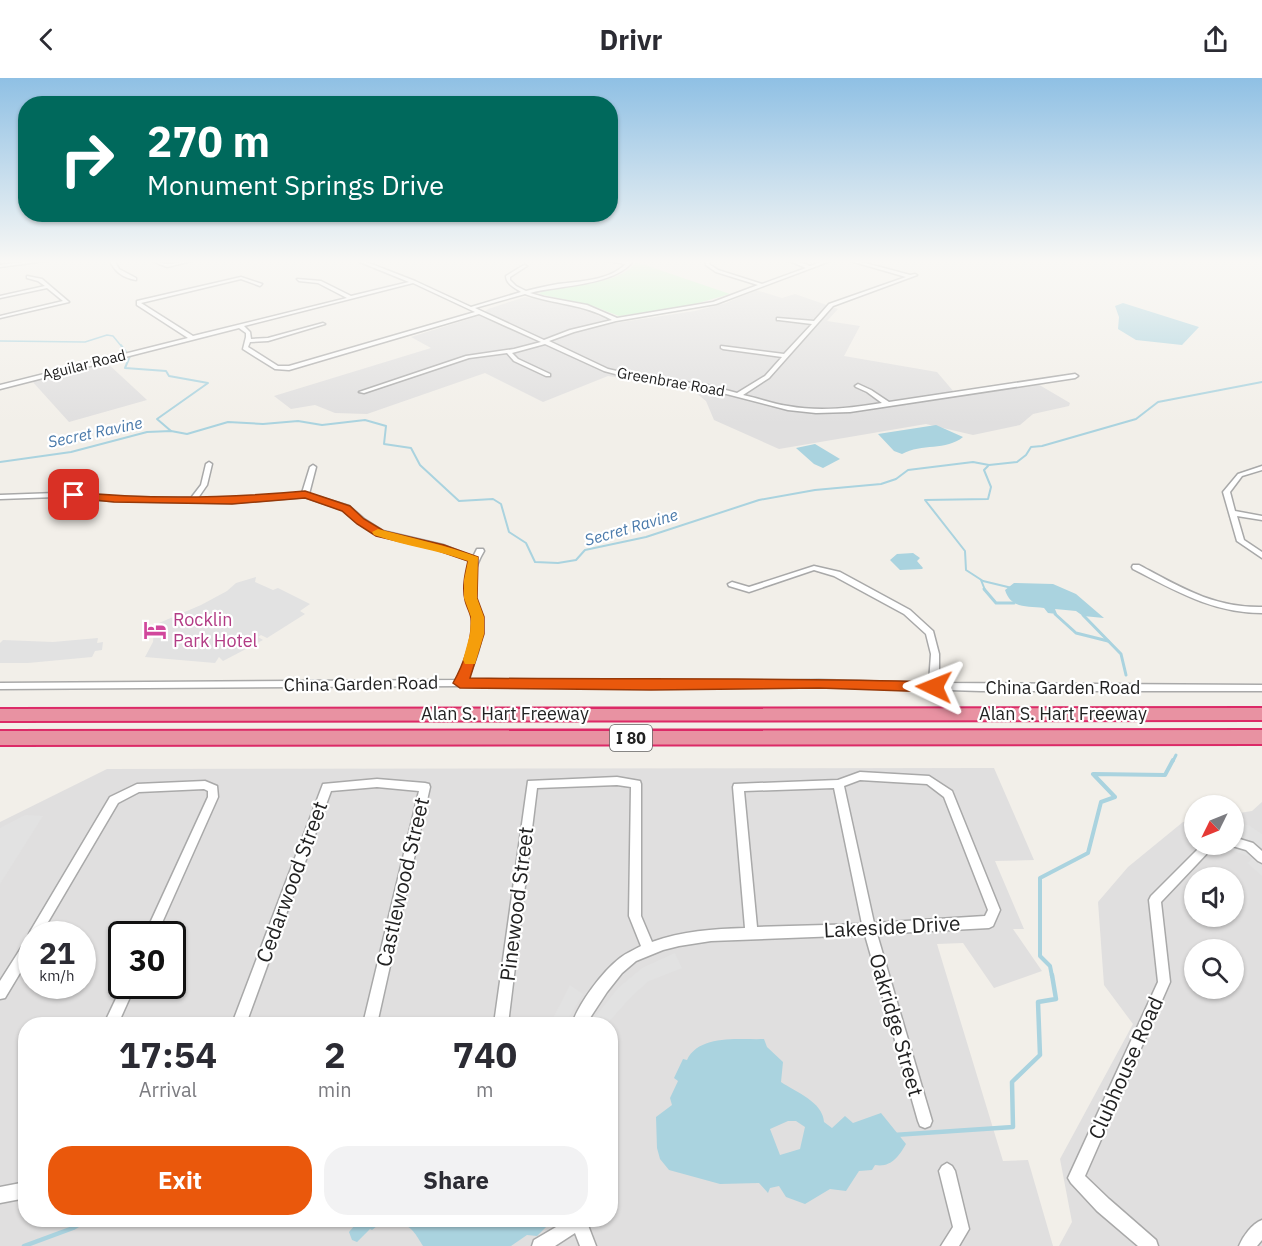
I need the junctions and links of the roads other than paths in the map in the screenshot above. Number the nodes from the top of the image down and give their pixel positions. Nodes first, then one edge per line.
1 (155, 315) edge
2 (286, 315) edge
3 (461, 315) edge
4 (486, 315) edge
5 (603, 315) edge
6 (649, 315) edge
7 (824, 315) edge
8 (779, 319) dead end
9 (616, 320) junction
10 (816, 323) junction
11 (323, 324) dead end
12 (240, 326) junction
13 (192, 338) junction
14 (248, 341) junction
15 (545, 342) junction
16 (723, 347) dead end
17 (509, 352) junction
18 (786, 356) junction
19 (548, 375) dead end
20 (1075, 376) dead end
21 (654, 380) junction
22 (858, 386) dead end
23 (0, 387) edge
24 (647, 388) dead end
25 (362, 392) dead end
26 (738, 395) junction
27 (887, 404) junction
28 (209, 464) dead end
29 (313, 467) dead end
30 (1262, 468) edge
31 (305, 495) junction
32 (0, 497) edge
33 (193, 500) junction
34 (1233, 513) junction
35 (1262, 518) edge
36 (480, 551) dead end
37 (1262, 556) edge
38 (474, 560) junction
39 (1136, 567) dead end
40 (732, 584) dead end
41 (1262, 610) edge
42 (460, 683) junction
43 (0, 686) edge
44 (934, 687) junction
45 (1262, 688) edge
46 (0, 714) edge
47 (1262, 714) edge
48 (1262, 737) edge
49 (0, 738) edge
50 (377, 783) joint
51 (838, 784) junction
52 (1244, 845) edge
53 (1200, 855) edge
54 (1262, 858) edge
55 (43, 921) edge
56 (158, 921) edge
57 (869, 929) junction
58 (752, 934) junction
59 (649, 950) junction
60 (18, 964) edge
61 (0, 993) edge
62 (123, 999) edge
63 (114, 1017) edge
64 (242, 1017) edge
65 (372, 1017) edge
66 (502, 1017) edge
67 (583, 1017) edge
68 (925, 1121) dead end
69 (947, 1171) dead end
70 (18, 1192) edge
71 (0, 1195) edge
72 (569, 1227) edge
73 (580, 1227) edge
74 (1262, 1228) edge
75 (540, 1246) edge
76 (588, 1246) edge
77 (949, 1246) edge
78 (1150, 1246) edge
79 (1247, 1246) edge

1 - 13 street
2 - 12 street, Aguilar Road
3 - 14 street
4 - 15 street, Greenbrae Road
5 - 9 street
6 - 9 street
7 - 10 street
8 - 10 street
9 - 15 street
10 - 18 street
11 - 14 street
12 - 13 street, Aguilar Road
12 - 14 street
13 - 23 street, Aguilar Road
15 - 17 street
15 - 21 street, Greenbrae Road
16 - 18 street
17 - 19 street
17 - 25 street
18 - 26 street
20 - 27 street, Greenbrae Road
21 - 24 street
21 - 26 street, Greenbrae Road
22 - 27 street
26 - 27 street, Greenbrae Road
28 - 33 street
29 - 31 street
30 - 34 street
31 - 33 street
31 - 38 street
32 - 33 street
34 - 35 street
34 - 37 street
36 - 38 street
38 - 42 street
39 - 41 street
40 - 44 street
42 - 43 street, China Garden Road
42 - 44 street, China Garden Road
44 - 45 street, China Garden Road
46 - 47 highway, Alan S. Hart Freeway / I 80
48 - 49 highway, Alan S. Hart Freeway / I 80
50 - 64 street, Cedarwood Street
50 - 65 street, Castlewood Street
51 - 57 street, Oakridge Street
51 - 57 street, Lakeside Drive
51 - 58 street
52 - 54 street
53 - 78 street, Clubhouse Road
55 - 56 street
57 - 58 street, Lakeside Drive
57 - 68 street, Oakridge Street
58 - 59 street, Lakeside Drive
59 - 66 street, Pinewood Street
59 - 67 street, Lakeside Drive
60 - 61 street
62 - 63 street
69 - 77 street
70 - 71 street
72 - 75 street
73 - 76 street
74 - 79 street

